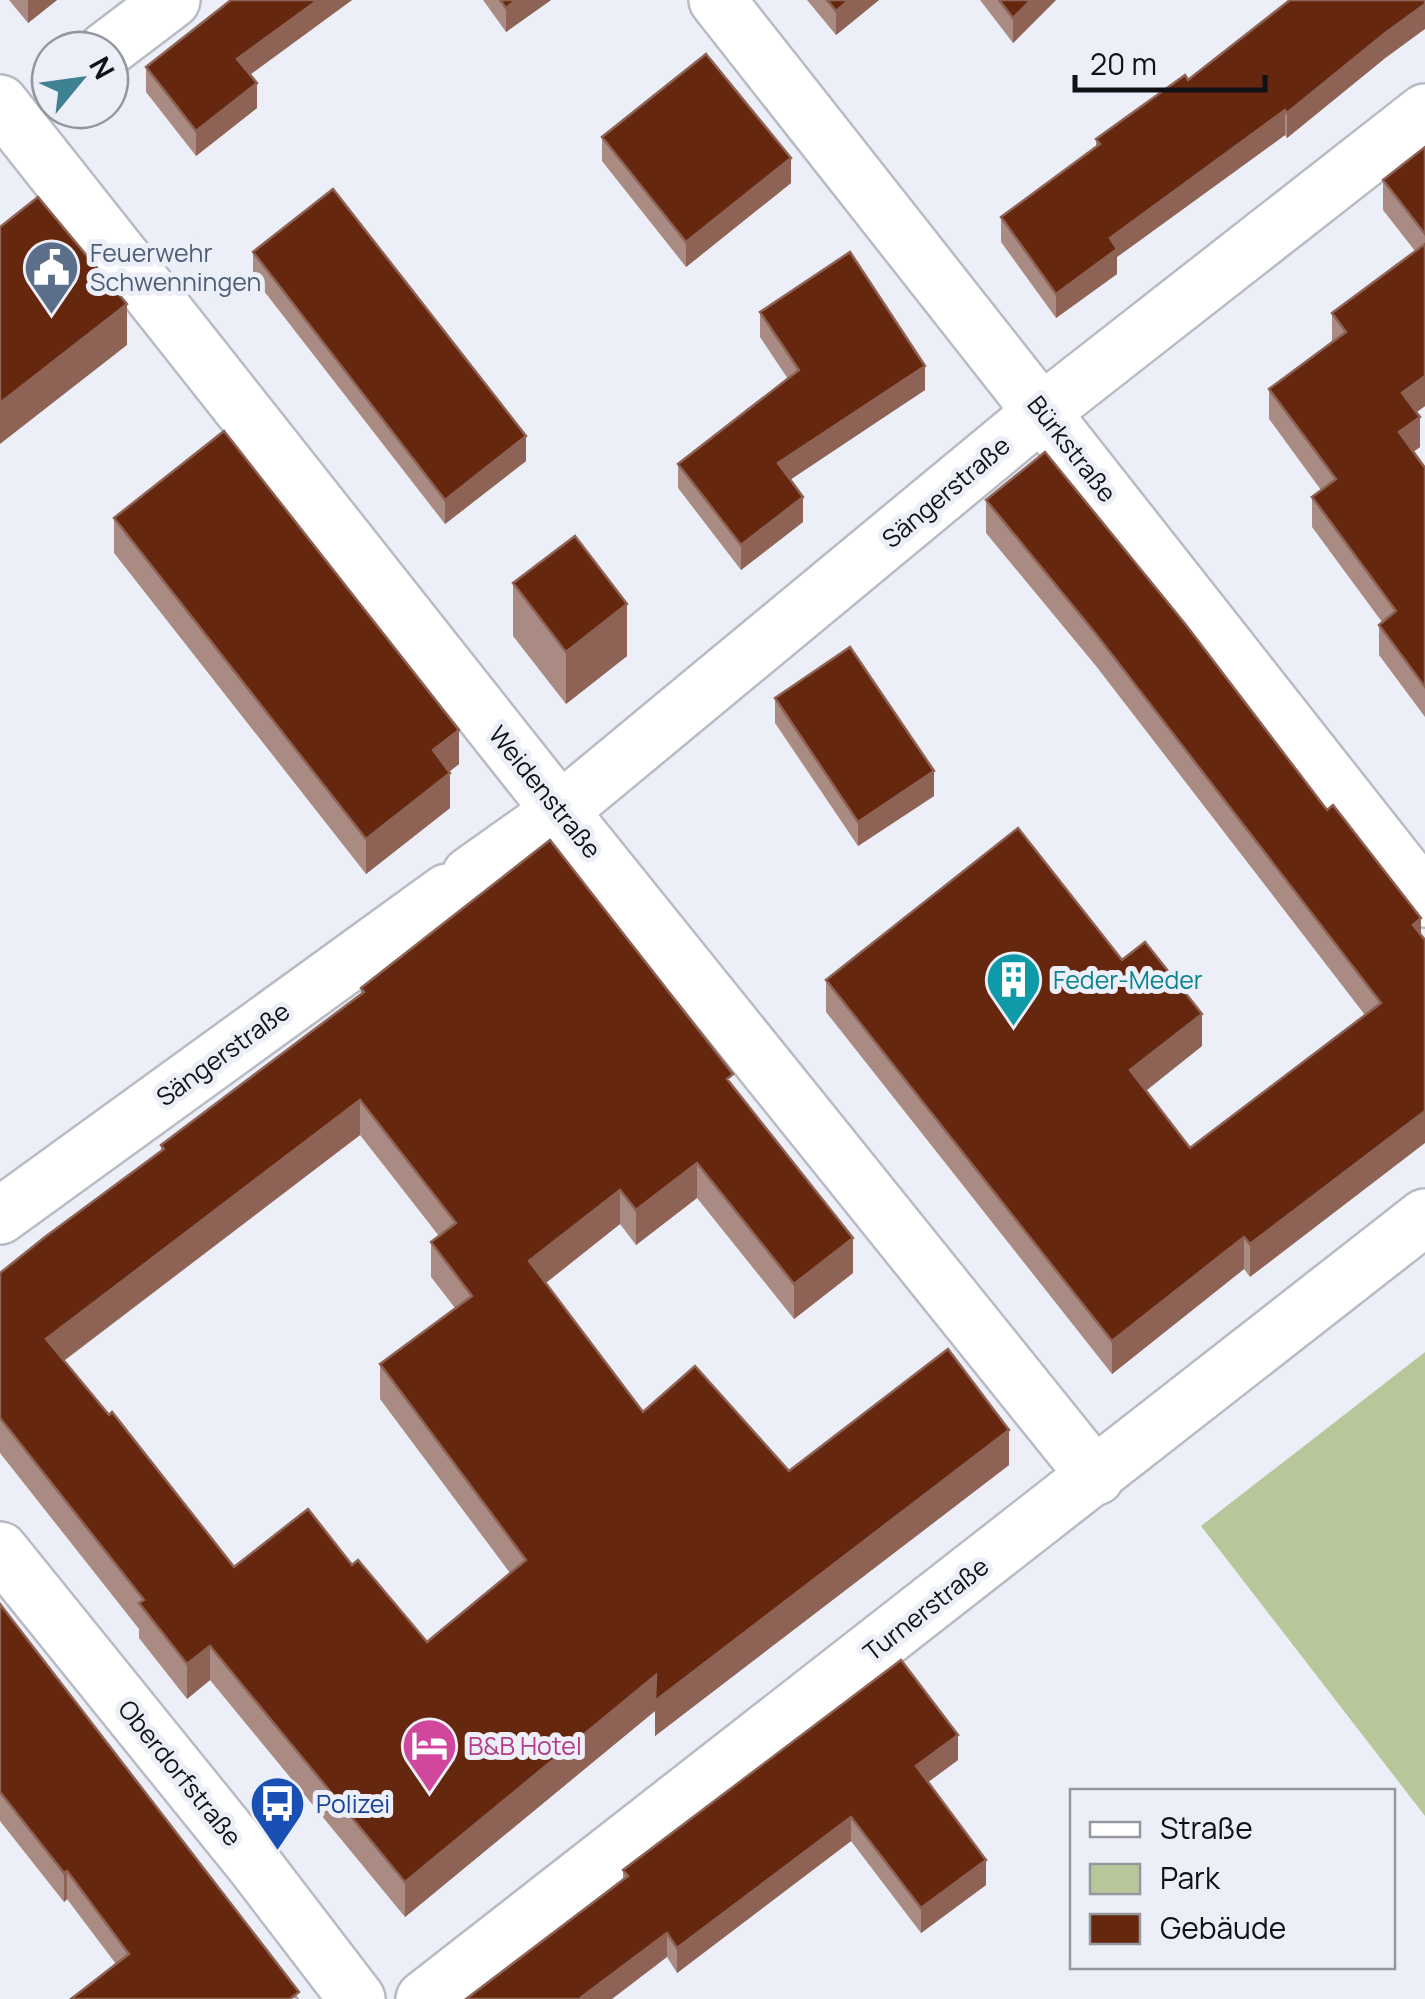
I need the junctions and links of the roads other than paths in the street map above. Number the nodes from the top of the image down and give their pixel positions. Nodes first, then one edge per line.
1 (172, 0) edge
2 (717, 0) edge
3 (130, 32) edge
4 (16, 111) edge
5 (1425, 112) edge
6 (1043, 412) junction
7 (560, 811) junction
8 (1425, 899) edge
9 (0, 1216) edge
10 (1425, 1217) edge
11 (1096, 1477) junction
12 (0, 1550) edge
13 (357, 1999) edge
14 (424, 1999) edge

1 - 3 street
2 - 6 street, Bürkstraße
4 - 7 street, Weidenstraße
5 - 6 street, Sängerstraße
6 - 7 street, Sängerstraße
6 - 8 street, Bürkstraße
7 - 9 street, Sängerstraße
7 - 11 street, Weidenstraße
10 - 11 street, Turnerstraße
11 - 14 street, Turnerstraße
12 - 13 street, Oberdorfstraße

